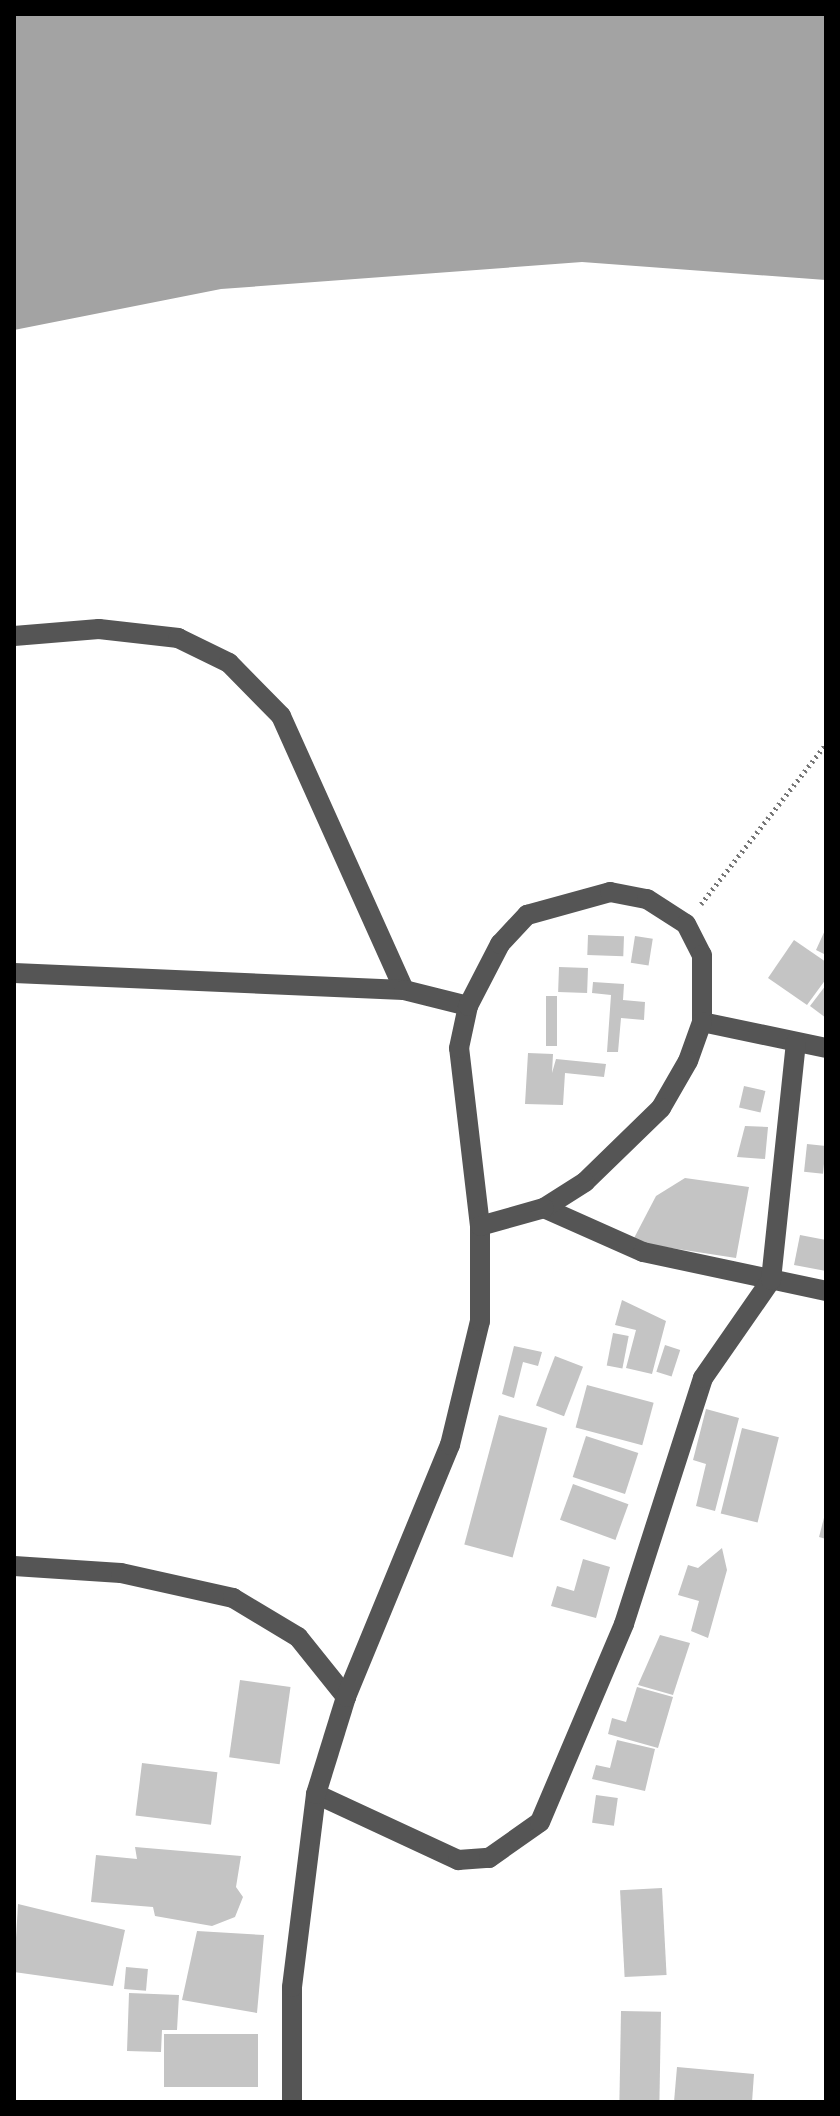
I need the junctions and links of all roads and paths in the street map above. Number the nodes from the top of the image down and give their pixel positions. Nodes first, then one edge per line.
1 (14, 636) edge
2 (826, 744) edge
3 (686, 924) junction
4 (14, 973) edge
5 (404, 990) junction
6 (468, 1006) junction
7 (702, 1022) junction
8 (796, 1042) junction
9 (826, 1048) edge
10 (544, 1208) junction
11 (480, 1226) junction
12 (771, 1280) junction
13 (826, 1291) edge
14 (14, 1566) edge
15 (346, 1697) junction
16 (316, 1794) junction
17 (292, 2102) edge

1 - 5 street
2 - 3 path
3 - 6 street
3 - 7 street
4 - 5 street
5 - 6 street
6 - 11 street
7 - 8 street
7 - 10 street
8 - 9 street
8 - 12 street
10 - 11 street
10 - 12 street
11 - 15 street
12 - 13 street
12 - 16 street
14 - 15 street
15 - 16 street
16 - 17 street

